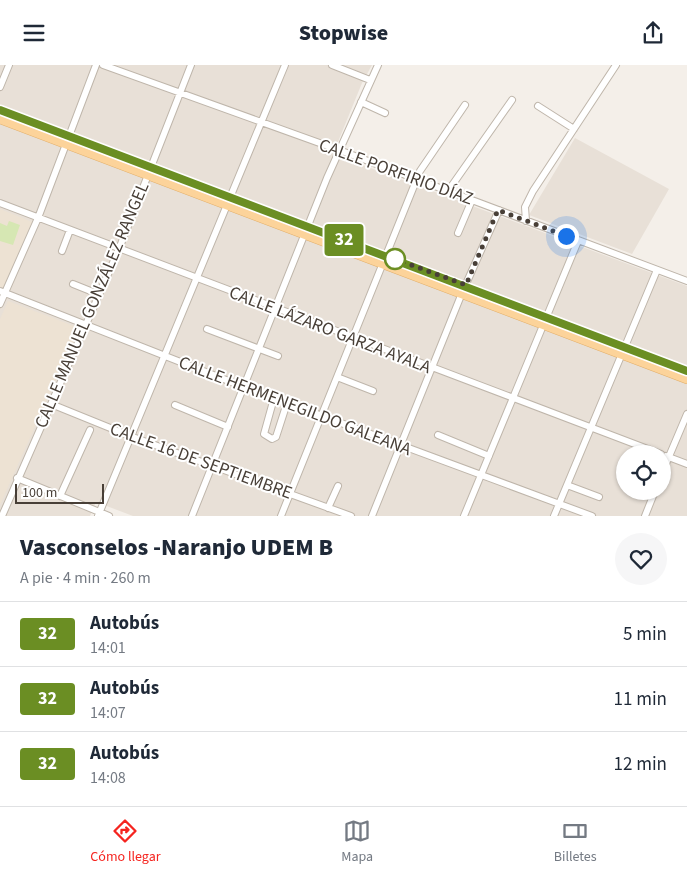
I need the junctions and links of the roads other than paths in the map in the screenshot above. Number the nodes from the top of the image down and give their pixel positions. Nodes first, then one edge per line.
1 (9, 65) edge
2 (96, 65) edge
3 (103, 65) edge
4 (190, 65) edge
5 (285, 65) edge
6 (332, 65) edge
7 (378, 65) edge
8 (616, 65) edge
9 (370, 80) junction
10 (0, 87) edge
11 (179, 93) junction
12 (512, 100) dead end
13 (361, 102) junction
14 (465, 105) dead end
15 (538, 106) dead end
16 (0, 110) edge
17 (385, 113) dead end
18 (0, 119) edge
19 (260, 123) junction
20 (574, 129) junction
21 (68, 139) junction
22 (339, 150) junction
23 (148, 169) junction
24 (417, 179) junction
25 (448, 191) junction
26 (472, 200) junction
27 (229, 201) junction
28 (0, 203) edge
29 (498, 210) junction
30 (38, 218) junction
31 (526, 221) junction
32 (306, 230) junction
33 (70, 231) junction
34 (458, 233) dead end
35 (578, 241) junction
36 (119, 249) junction
37 (62, 251) dead end
38 (385, 260) junction
39 (658, 270) junction
40 (196, 279) junction
41 (687, 281) edge
42 (73, 284) dead end
43 (464, 289) junction
44 (2, 292) edge
45 (98, 294) junction
46 (0, 304) edge
47 (274, 308) junction
48 (544, 320) junction
49 (85, 326) junction
50 (207, 329) dead end
51 (353, 337) junction
52 (258, 349) junction
53 (622, 350) junction
54 (278, 355) dead end
55 (164, 357) junction
56 (432, 369) junction
57 (687, 371) edge
58 (337, 377) junction
59 (687, 379) edge
60 (244, 387) junction
61 (373, 391) dead end
62 (512, 395) junction
63 (274, 398) junction
64 (287, 403) junction
65 (51, 404) junction
66 (175, 405) dead end
67 (687, 414) edge
68 (320, 416) junction
69 (590, 426) junction
70 (228, 427) junction
71 (90, 430) dead end
72 (438, 435) dead end
73 (130, 436) junction
74 (399, 445) junction
75 (638, 445) edge
76 (670, 445) edge
77 (489, 456) junction
78 (671, 458) edge
79 (687, 464) edge
80 (212, 466) junction
81 (480, 475) junction
82 (17, 478) junction
83 (567, 485) junction
84 (338, 486) dead end
85 (290, 493) junction
86 (60, 496) junction
87 (599, 497) dead end
88 (651, 500) edge
89 (559, 503) junction
90 (328, 508) junction
91 (99, 514) edge
92 (2, 516) edge
93 (109, 516) edge
94 (192, 516) edge
95 (281, 516) edge
96 (351, 516) edge
97 (372, 516) edge
98 (464, 516) edge
99 (554, 516) edge
100 (592, 516) edge
101 (645, 516) edge

1 - 10 street
2 - 21 street
3 - 11 street, CALLE PORFIRIO DÍAZ
4 - 11 street, CALLE MANUEL GONZÁLEZ RANGEL
5 - 19 street
6 - 9 street
7 - 9 street
8 - 20 street
9 - 13 street
11 - 19 street, CALLE PORFIRIO DÍAZ
11 - 23 street, CALLE MANUEL GONZÁLEZ RANGEL
12 - 25 street
13 - 17 street
13 - 22 street
14 - 24 street
15 - 20 street
16 - 21 main road
18 - 21 main road
19 - 22 street, CALLE PORFIRIO DÍAZ
19 - 27 street
20 - 31 street
21 - 23 main road
21 - 30 street
22 - 24 street, CALLE PORFIRIO DÍAZ
22 - 32 street
23 - 27 main road
23 - 36 street, CALLE MANUEL GONZÁLEZ RANGEL
24 - 25 street, CALLE PORFIRIO DÍAZ
24 - 38 street
25 - 26 street, CALLE PORFIRIO DÍAZ
26 - 29 street, CALLE PORFIRIO DÍAZ
26 - 34 street
27 - 32 main road
27 - 40 street
28 - 30 street, CALLE LÁZARO GARZA AYALA
29 - 31 street, CALLE PORFIRIO DÍAZ
29 - 43 street
30 - 33 street, CALLE LÁZARO GARZA AYALA
30 - 44 street
31 - 35 street, CALLE PORFIRIO DÍAZ
32 - 38 main road
32 - 47 street
33 - 36 street, CALLE LÁZARO GARZA AYALA
33 - 37 street
35 - 39 street, CALLE PORFIRIO DÍAZ
35 - 48 street
36 - 40 street, CALLE LÁZARO GARZA AYALA
36 - 45 street, CALLE MANUEL GONZÁLEZ RANGEL
38 - 43 main road
38 - 51 street
39 - 41 street, CALLE PORFIRIO DÍAZ
39 - 53 street
40 - 47 street, CALLE LÁZARO GARZA AYALA
40 - 55 street
42 - 45 street
43 - 48 main road
43 - 56 street
44 - 46 street
44 - 49 street, CALLE HERMENEGILDO GALEANA
45 - 49 street, CALLE MANUEL GONZÁLEZ RANGEL
47 - 51 street, CALLE LÁZARO GARZA AYALA
47 - 52 street
48 - 53 main road
48 - 62 street
49 - 55 street, CALLE HERMENEGILDO GALEANA
49 - 65 street, CALLE MANUEL GONZÁLEZ RANGEL
50 - 52 street
51 - 56 street, CALLE LÁZARO GARZA AYALA
51 - 58 street
52 - 54 street
52 - 60 street
53 - 57 main road
53 - 59 main road
53 - 69 street
55 - 60 street, CALLE HERMENEGILDO GALEANA
55 - 73 street
56 - 62 street, CALLE LÁZARO GARZA AYALA
56 - 74 street
58 - 61 street
58 - 68 street
60 - 63 street, CALLE HERMENEGILDO GALEANA
60 - 70 street
62 - 69 street, CALLE LÁZARO GARZA AYALA
62 - 77 street
63 - 64 street, CALLE HERMENEGILDO GALEANA
63 - 64 street
64 - 68 street, CALLE HERMENEGILDO GALEANA
65 - 73 street, CALLE 16 DE SEPTIEMBRE
65 - 82 street, CALLE MANUEL GONZÁLEZ RANGEL
66 - 70 street
67 - 76 street
68 - 74 street, CALLE HERMENEGILDO GALEANA
68 - 85 street
69 - 75 street, CALLE LÁZARO GARZA AYALA
69 - 83 street
70 - 80 street
71 - 86 street
72 - 77 street
73 - 80 street, CALLE 16 DE SEPTIEMBRE
73 - 91 street
74 - 81 street, CALLE HERMENEGILDO GALEANA
74 - 97 street
77 - 81 street
78 - 79 street, CALLE LÁZARO GARZA AYALA
80 - 85 street, CALLE 16 DE SEPTIEMBRE
80 - 94 street
81 - 89 street, CALLE HERMENEGILDO GALEANA
81 - 98 street
82 - 86 street
82 - 92 street, CALLE MANUEL GONZÁLEZ RANGEL
83 - 87 street
83 - 89 street
84 - 90 street
85 - 90 street, CALLE 16 DE SEPTIEMBRE
85 - 95 street
86 - 91 street
88 - 101 street
89 - 99 street
89 - 100 street, CALLE HERMENEGILDO GALEANA
90 - 96 street, CALLE 16 DE SEPTIEMBRE
91 - 93 street

